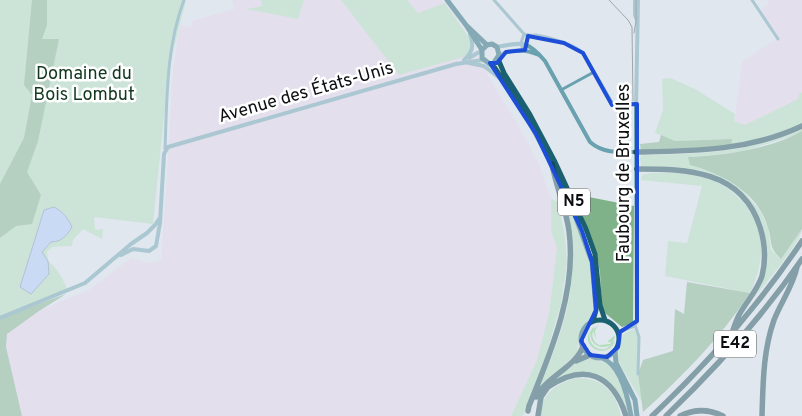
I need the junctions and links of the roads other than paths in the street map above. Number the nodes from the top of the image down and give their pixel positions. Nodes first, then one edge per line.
1 (184, 0) edge
2 (447, 0) edge
3 (494, 0) edge
4 (636, 0) edge
5 (752, 0) edge
6 (466, 25) junction
7 (526, 35) junction
8 (778, 39) dead end
9 (521, 43) junction
10 (526, 44) junction
11 (486, 45) junction
12 (497, 47) junction
13 (523, 50) junction
14 (481, 51) junction
15 (541, 56) junction
16 (498, 57) junction
17 (483, 60) junction
18 (466, 61) junction
19 (490, 63) junction
20 (594, 72) junction
21 (504, 81) junction
22 (561, 90) junction
23 (637, 104) junction
24 (802, 126) edge
25 (166, 149) junction
26 (636, 152) junction
27 (552, 164) junction
28 (636, 169) junction
29 (159, 219) junction
30 (147, 233) junction
31 (140, 238) junction
32 (157, 239) junction
33 (802, 241) edge
34 (143, 249) junction
35 (121, 254) junction
36 (802, 259) edge
37 (798, 265) junction
38 (0, 318) edge
39 (605, 320) junction
40 (593, 321) junction
41 (635, 325) junction
42 (618, 332) junction
43 (732, 333) junction
44 (583, 346) junction
45 (615, 351) junction
46 (590, 355) junction
47 (601, 358) junction
48 (638, 374) dead end
49 (548, 386) junction
50 (527, 414) edge
51 (653, 415) edge
52 (538, 416) edge
53 (626, 416) edge
54 (631, 416) edge
55 (638, 416) edge
56 (666, 416) edge
57 (680, 416) edge
58 (723, 416) edge
59 (762, 416) edge

1 - 25 street
2 - 6 main road
3 - 7 street
4 - 23 street, Faubourg de Bruxelles
5 - 8 street
6 - 11 main road
6 - 14 main road
6 - 18 street
7 - 9 street
7 - 10 street
7 - 20 street
9 - 10 street
9 - 12 street
9 - 13 street
10 - 13 street
10 - 15 street
11 - 12 main road
11 - 14 main road
12 - 16 main road, N5
13 - 15 street
13 - 16 street
14 - 17 main road
14 - 18 street, Avenue des États-Unis
15 - 22 street
16 - 19 main road
16 - 39 main road, N5
17 - 18 street, Avenue des États-Unis
17 - 19 main road, N5
18 - 21 street
18 - 25 street, Avenue des États-Unis
19 - 21 main road, N5
20 - 22 street
20 - 23 street
21 - 27 main road, N5
22 - 26 street
23 - 26 street, Faubourg de Bruxelles
24 - 26 highway
25 - 29 street
26 - 28 street, Faubourg de Bruxelles
27 - 40 main road, N5
27 - 50 highway
28 - 41 street, Faubourg de Bruxelles
28 - 43 highway
29 - 30 street
29 - 32 street
30 - 31 street
30 - 32 street
31 - 34 street
31 - 35 street
32 - 34 street
33 - 43 highway, E42
34 - 35 street
35 - 38 street
36 - 37 highway, E42
37 - 56 highway, E42
37 - 59 highway
39 - 40 main road
39 - 42 main road
40 - 44 main road, N5
41 - 42 street
41 - 48 street, Faubourg de Bruxelles
42 - 45 main road
43 - 51 highway, E42
44 - 46 main road
44 - 50 highway
45 - 47 main road
45 - 55 main road
46 - 47 main road
46 - 49 highway
47 - 54 main road
49 - 52 highway
49 - 53 highway
57 - 58 highway

